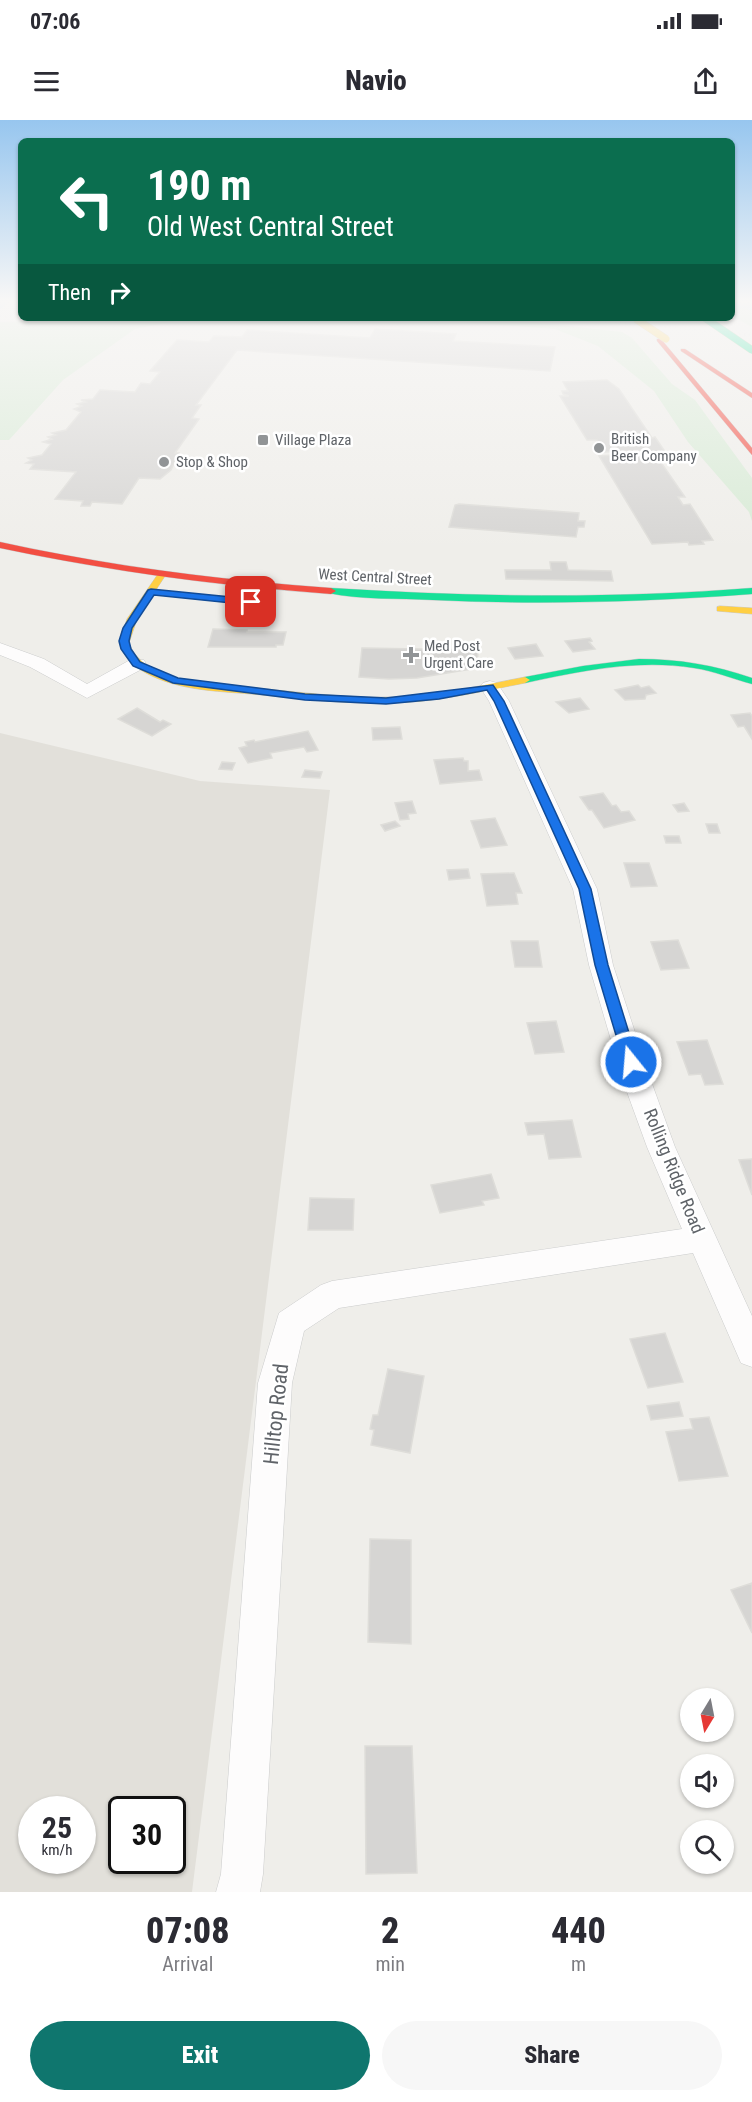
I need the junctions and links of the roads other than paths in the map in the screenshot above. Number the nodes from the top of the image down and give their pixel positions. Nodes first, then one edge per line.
1 (699, 386) edge
2 (736, 386) edge
3 (752, 396) edge
4 (752, 453) edge
5 (0, 545) edge
6 (161, 576) junction
7 (133, 589) dead end
8 (749, 591) edge
9 (156, 593) junction
10 (369, 608) dead end
11 (701, 610) dead end
12 (752, 610) edge
13 (673, 611) dead end
14 (0, 648) edge
15 (137, 664) junction
16 (752, 681) edge
17 (490, 687) junction
18 (701, 1239) junction
19 (752, 1352) edge
20 (238, 1892) edge

1 - 4 main road
2 - 3 main road
5 - 6 main road, West Central Street
6 - 8 main road, West Central Street
6 - 9 main road
7 - 9 main road
9 - 15 main road
10 - 13 main road, West Central Street
11 - 12 main road
14 - 15 street
15 - 17 main road
16 - 17 main road
17 - 18 street, Rolling Ridge Road
18 - 19 street, Rolling Ridge Road
18 - 20 street, Hilltop Road

